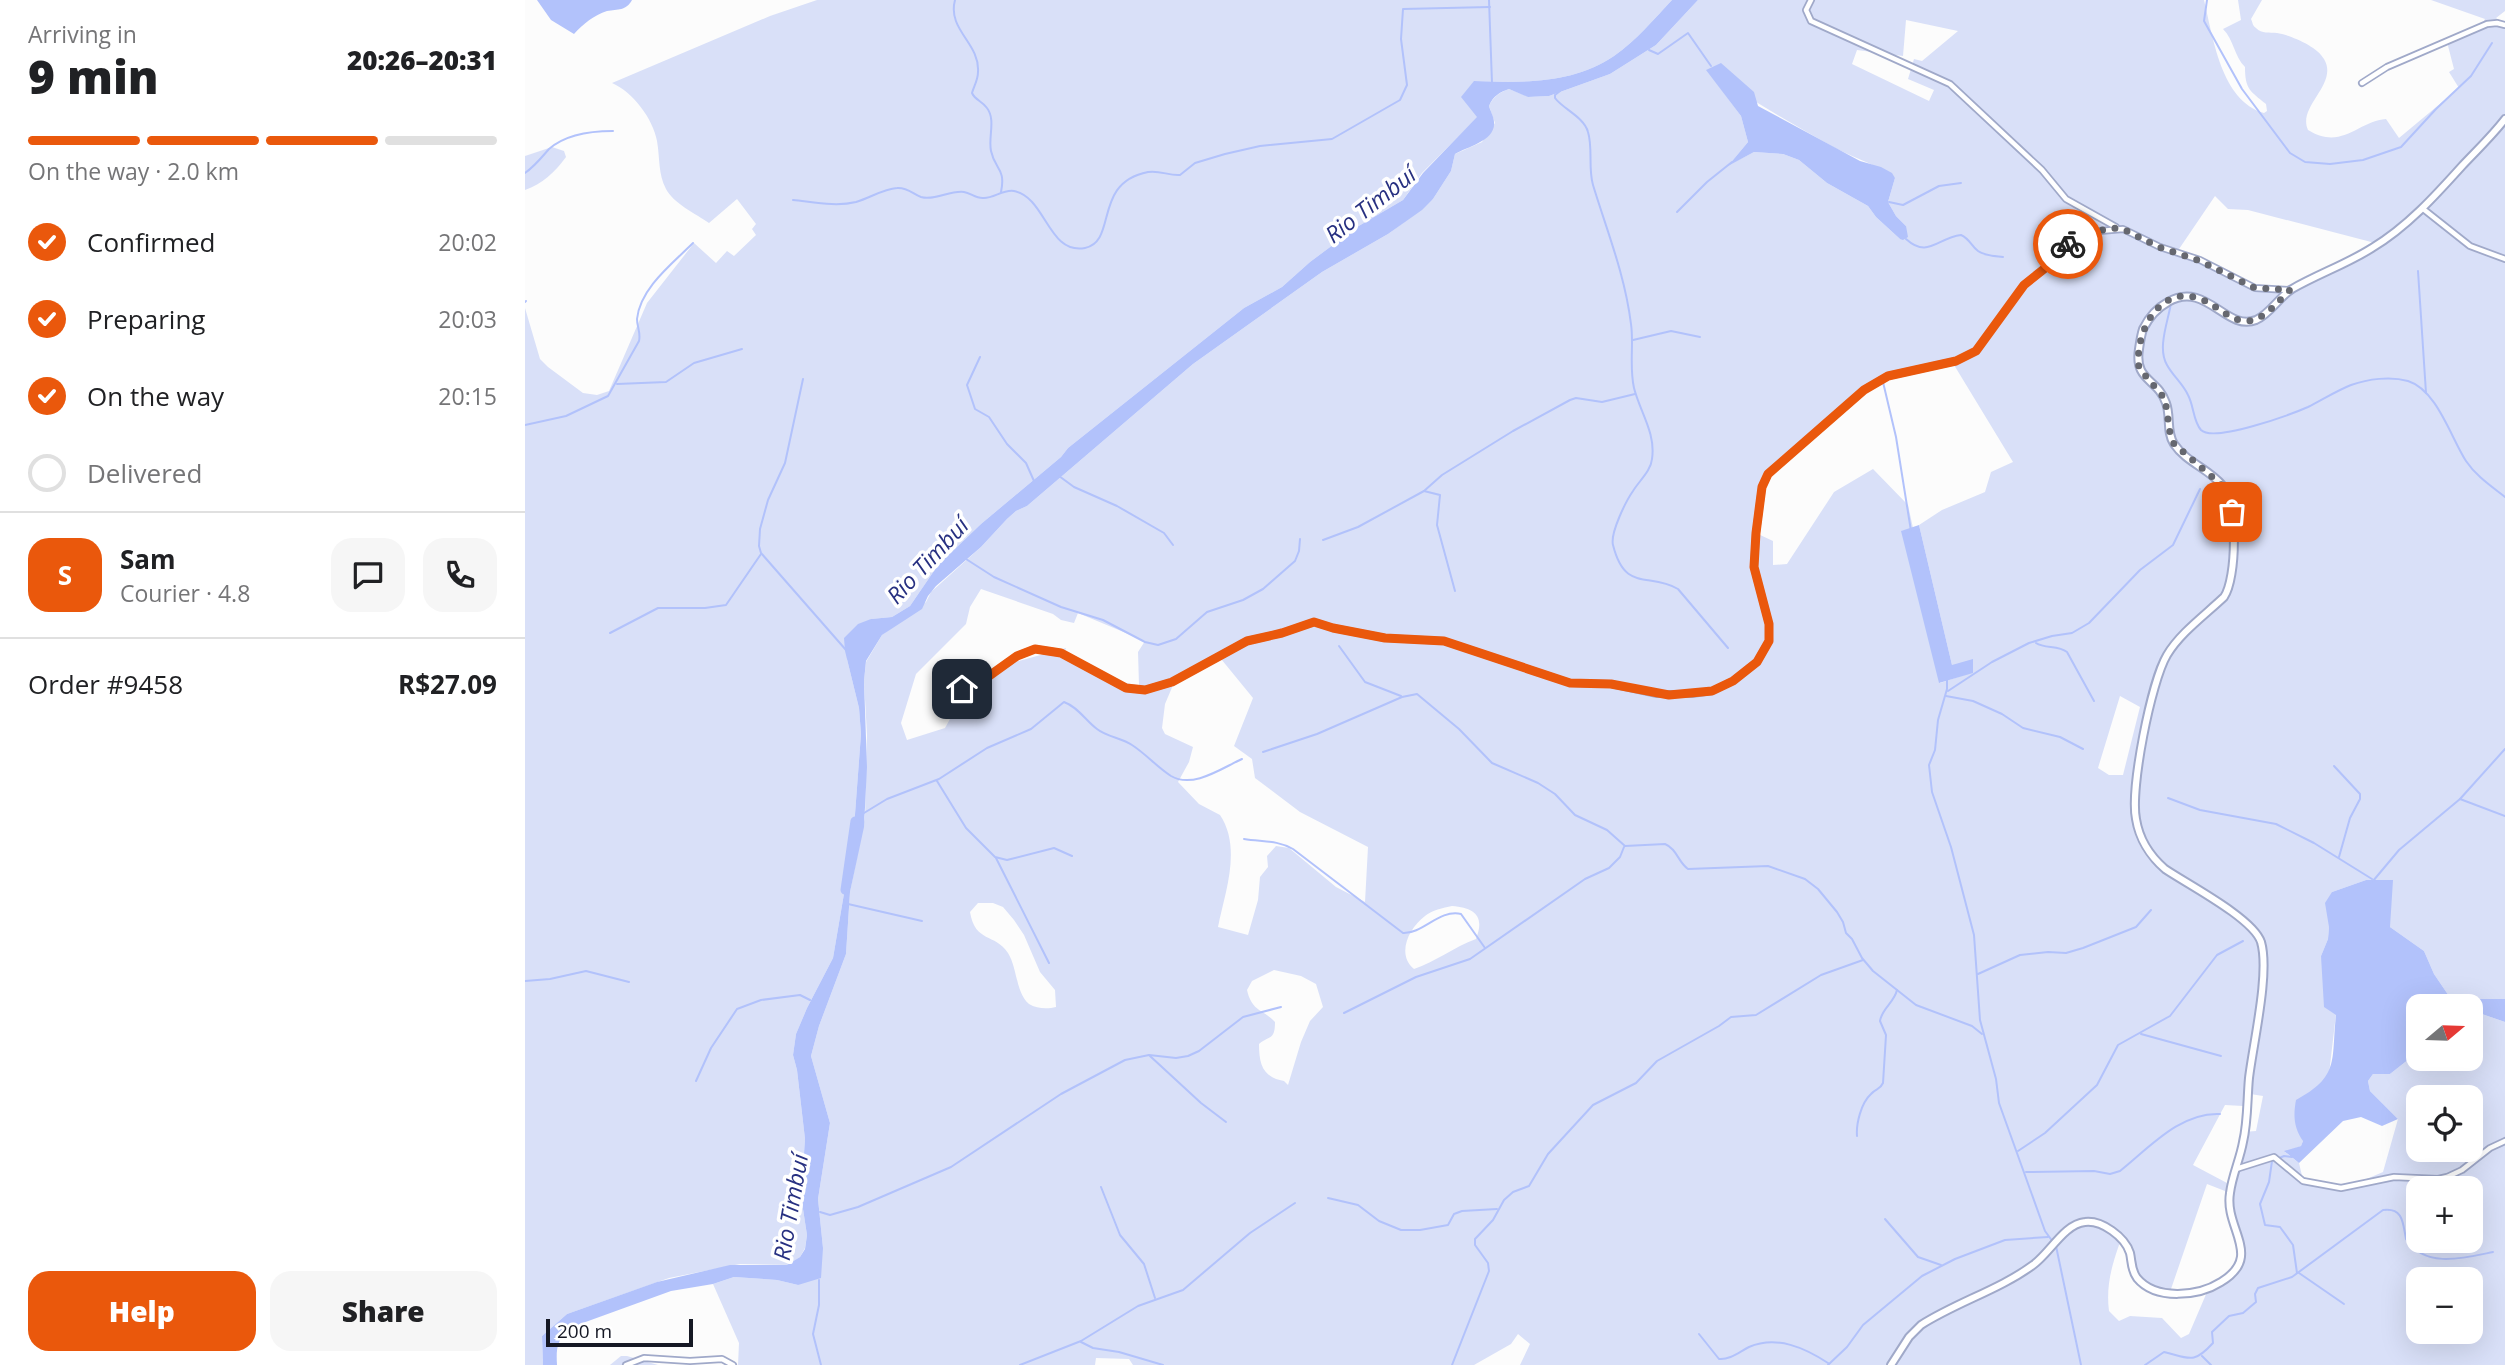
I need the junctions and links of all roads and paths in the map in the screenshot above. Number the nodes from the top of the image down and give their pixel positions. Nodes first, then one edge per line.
1 (1811, 0) edge
2 (2505, 25) edge
3 (2362, 83) dead end
4 (2505, 119) edge
5 (2422, 208) junction
6 (2118, 228) junction
7 (2505, 259) edge
8 (2290, 290) junction
9 (962, 689) dead end
10 (2505, 1141) edge
11 (2236, 1169) junction
12 (627, 1365) edge
13 (733, 1365) edge
14 (1891, 1365) edge

1 - 6 street
2 - 3 street
4 - 5 street
5 - 7 street
5 - 8 street
6 - 8 street
6 - 9 street
8 - 11 street
10 - 11 street
11 - 14 street
12 - 13 street

